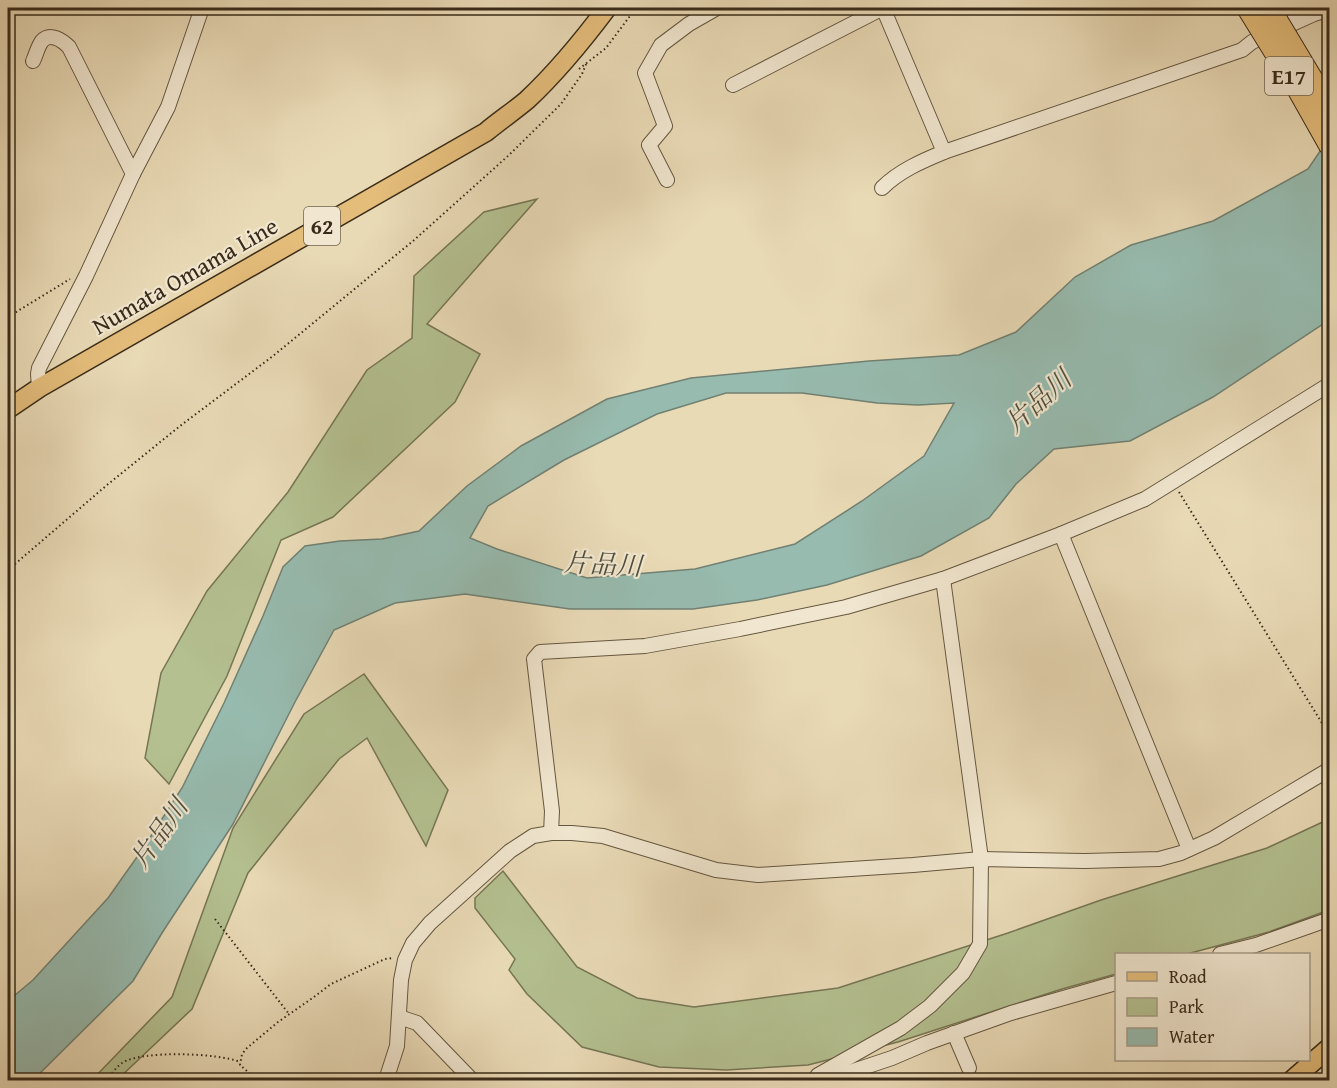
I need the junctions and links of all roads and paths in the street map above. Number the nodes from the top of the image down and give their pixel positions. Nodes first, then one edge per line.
1 (202, 8) edge
2 (607, 8) edge
3 (636, 8) edge
4 (717, 8) edge
5 (1247, 8) edge
6 (1270, 8) edge
7 (1290, 8) edge
8 (1329, 9) edge
9 (1292, 24) junction
10 (33, 61) dead end
11 (587, 62) junction
12 (577, 70) dead end
13 (733, 85) dead end
14 (1329, 108) edge
15 (1329, 147) edge
16 (944, 152) junction
17 (133, 174) junction
18 (668, 180) dead end
19 (882, 188) dead end
20 (86, 276) junction
21 (8, 317) edge
22 (1329, 384) edge
23 (39, 388) junction
24 (8, 409) edge
25 (1173, 481) junction
26 (1061, 534) junction
27 (8, 570) edge
28 (943, 579) junction
29 (1329, 736) edge
30 (1329, 769) edge
31 (551, 833) junction
32 (1189, 849) junction
33 (981, 859) junction
34 (215, 919) dead end
35 (1329, 919) edge
36 (1224, 953) edge
37 (405, 960) junction
38 (1115, 983) edge
39 (289, 1014) junction
40 (399, 1017) junction
41 (954, 1033) junction
42 (1329, 1047) edge
43 (240, 1062) junction
44 (969, 1068) dead end
45 (106, 1080) edge
46 (256, 1080) edge
47 (386, 1080) edge
48 (472, 1080) edge
49 (814, 1080) edge
50 (826, 1080) edge
51 (1292, 1080) edge

1 - 17 street
2 - 23 main road, Numata Omama Line / 62
3 - 11 path
4 - 18 street
5 - 15 highway, E17, bridge
6 - 14 highway, E17, bridge
7 - 9 street
8 - 9 street
9 - 16 street
10 - 17 street
11 - 12 path
11 - 27 path
13 - 16 street
16 - 19 street
17 - 20 street
20 - 21 path
20 - 23 street
22 - 25 street
23 - 24 main road, Numata Omama Line / 62
25 - 26 street
25 - 29 path
26 - 28 street
26 - 32 street
28 - 31 street
28 - 33 street
30 - 32 street
31 - 33 street
31 - 37 street
32 - 33 street
33 - 49 street
34 - 39 path
35 - 36 street
37 - 39 path
37 - 40 street
38 - 41 street
39 - 43 path
40 - 47 street
40 - 48 street
41 - 44 street
41 - 50 street
42 - 51 main road
43 - 45 path
43 - 46 path

